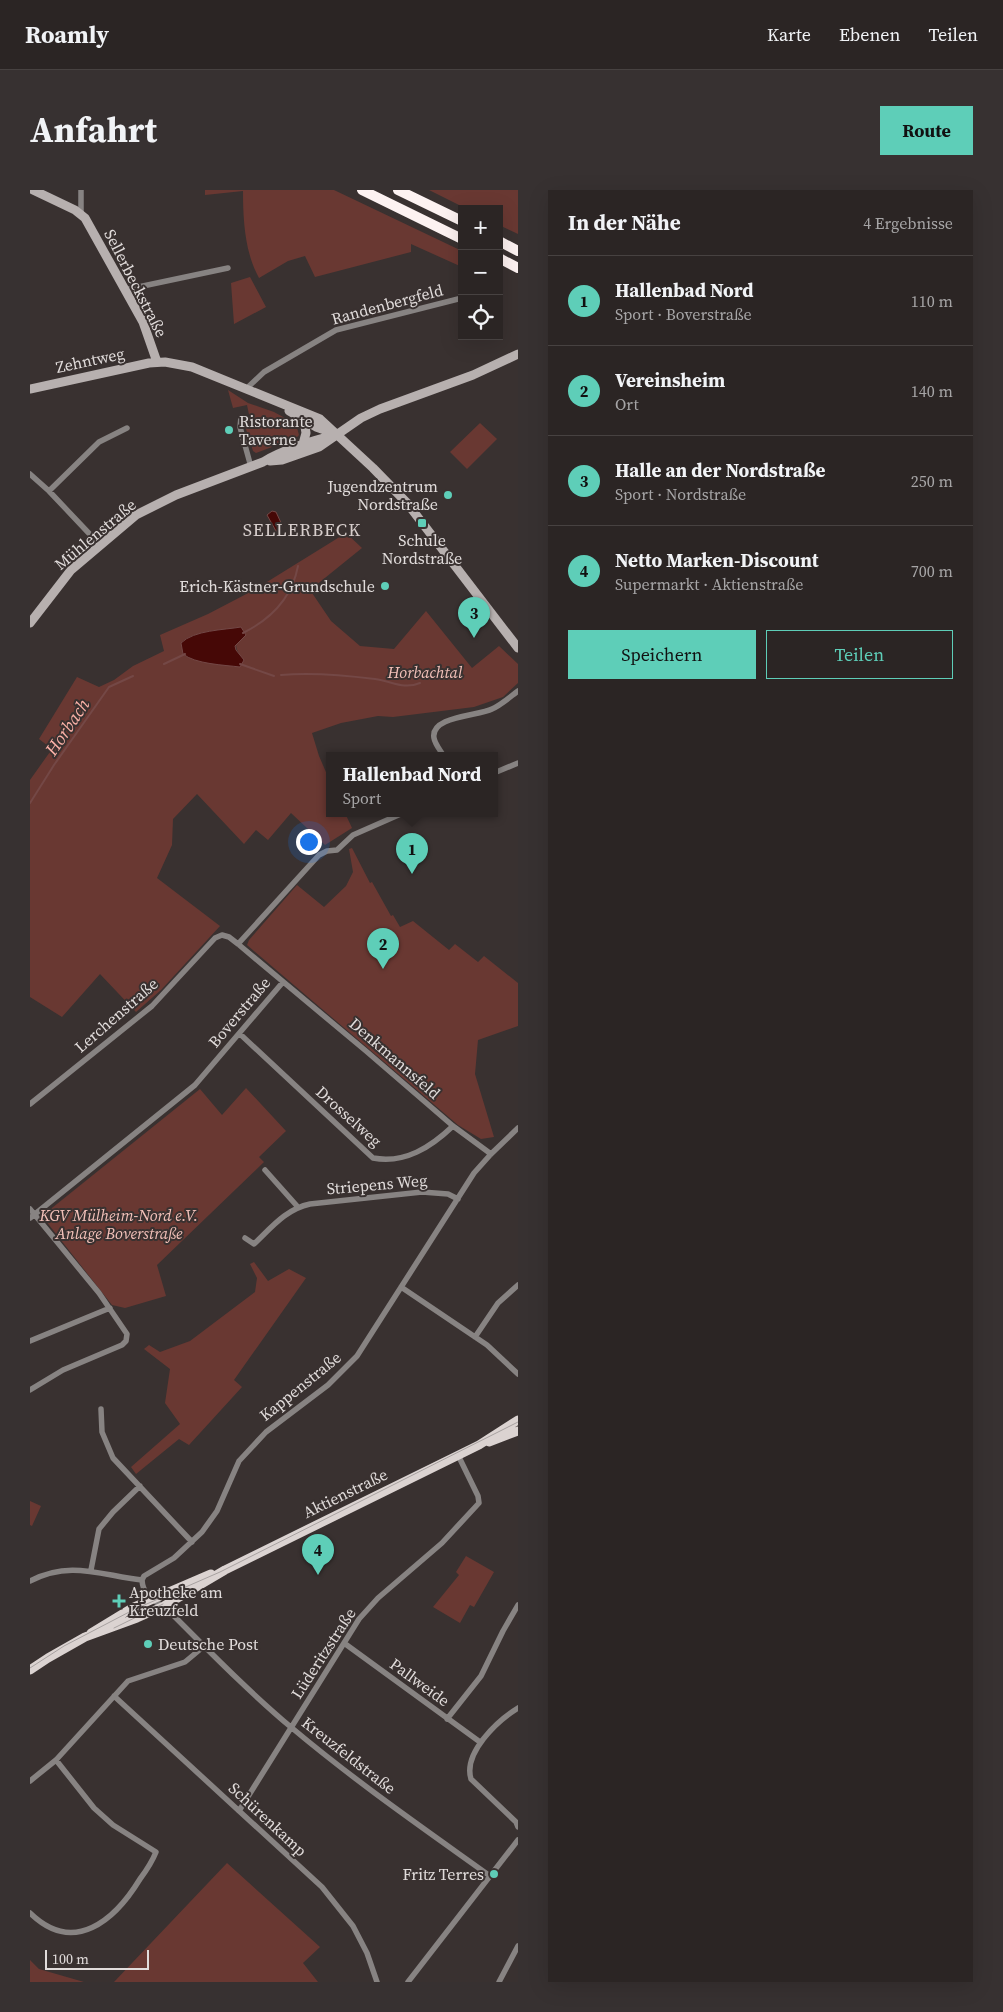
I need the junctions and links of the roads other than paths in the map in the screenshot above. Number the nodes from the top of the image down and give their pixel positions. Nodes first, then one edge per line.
1 (33, 190) edge
2 (82, 190) edge
3 (362, 190) edge
4 (398, 190) edge
5 (81, 214) junction
6 (458, 219) edge
7 (458, 237) edge
8 (503, 243) edge
9 (518, 251) edge
10 (503, 260) edge
11 (228, 268) dead end
12 (518, 268) edge
13 (124, 290) junction
14 (458, 299) edge
15 (518, 354) edge
16 (157, 362) junction
17 (30, 389) edge
18 (246, 389) junction
19 (272, 400) junction
20 (241, 416) dead end
21 (304, 420) junction
22 (127, 428) dead end
23 (336, 434) junction
24 (303, 444) junction
25 (263, 462) junction
26 (251, 467) junction
27 (30, 474) edge
28 (49, 491) junction
29 (100, 545) junction
30 (30, 623) edge
31 (518, 648) edge
32 (518, 691) edge
33 (441, 752) edge
34 (518, 763) edge
35 (498, 771) edge
36 (394, 817) edge
37 (238, 944) junction
38 (283, 982) junction
39 (240, 1034) junction
40 (30, 1104) edge
41 (453, 1126) junction
42 (518, 1128) edge
43 (491, 1154) junction
44 (265, 1170) dead end
45 (458, 1199) junction
46 (298, 1206) junction
47 (30, 1209) edge
48 (32, 1216) edge
49 (246, 1238) dead end
50 (518, 1286) edge
51 (401, 1287) junction
52 (110, 1308) junction
53 (475, 1337) junction
54 (30, 1340) edge
55 (518, 1374) edge
56 (30, 1390) edge
57 (101, 1409) dead end
58 (518, 1420) edge
59 (518, 1430) edge
60 (479, 1445) junction
61 (458, 1455) junction
62 (140, 1486) junction
63 (192, 1542) junction
64 (91, 1570) junction
65 (226, 1570) junction
66 (142, 1580) junction
67 (30, 1581) edge
68 (158, 1603) junction
69 (518, 1605) edge
70 (85, 1638) junction
71 (344, 1643) junction
72 (204, 1647) junction
73 (30, 1670) edge
74 (114, 1696) junction
75 (518, 1708) edge
76 (447, 1719) junction
77 (291, 1727) junction
78 (480, 1742) junction
79 (56, 1760) junction
80 (30, 1782) edge
81 (239, 1811) junction
82 (518, 1827) edge
83 (518, 1840) edge
84 (490, 1876) junction
85 (30, 1913) edge
86 (518, 1946) edge
87 (377, 1982) edge
88 (408, 1982) edge
89 (499, 1982) edge

1 - 5 street
2 - 5 street
3 - 7 highway
4 - 6 highway
5 - 13 street, Sellerbeckstraße
8 - 9 highway
10 - 12 highway
11 - 13 street
13 - 16 street, Sellerbeckstraße
14 - 18 street, Randenbergfeld
15 - 23 street, Mühlenstraße
16 - 17 street, Zehntweg
16 - 18 street, Sellerbeckstraße
18 - 19 street, Sellerbeckstraße
19 - 21 street, Sellerbeckstraße
19 - 23 street, Sellerbeckstraße
20 - 26 street
21 - 23 street, Sellerbeckstraße
21 - 24 street
22 - 28 street
23 - 24 street, Mühlenstraße
23 - 25 street, Mühlenstraße
23 - 31 street
24 - 25 street, Mühlenstraße
25 - 26 street, Mühlenstraße
26 - 29 street, Mühlenstraße
27 - 28 street
28 - 29 street
29 - 30 street, Mühlenstraße
32 - 33 street
34 - 35 street
36 - 37 street
37 - 38 street, Boverstraße
37 - 40 street, Lerchenstraße
38 - 39 street, Boverstraße
38 - 41 street, Denkmannsfeld
39 - 41 street, Drosselweg
39 - 48 street, Boverstraße
41 - 43 street, Denkmannsfeld
42 - 43 street, Kappenstraße
43 - 45 street, Kappenstraße
44 - 46 street
45 - 46 street, Striepens Weg
45 - 51 street, Kappenstraße
46 - 49 street, Striepens Weg
47 - 48 street
48 - 52 street
50 - 53 street
51 - 53 street
51 - 63 street, Kappenstraße
52 - 54 street
52 - 56 street
53 - 55 street
57 - 62 street
58 - 60 main road, Aktienstraße
59 - 60 main road, Aktienstraße
60 - 61 main road, Aktienstraße
61 - 65 main road, Aktienstraße
61 - 71 street, Lüderitzstraße
62 - 63 street
62 - 64 street
63 - 66 street, Kappenstraße
64 - 66 street
64 - 67 street
65 - 68 main road, Aktienstraße
65 - 68 main road, Aktienstraße
66 - 68 street, Kreuzfeldstraße
68 - 70 main road, Aktienstraße
68 - 70 main road, Aktienstraße
68 - 72 street, Kreuzfeldstraße
69 - 76 street
70 - 73 main road, Aktienstraße
71 - 76 street, Pallweide
71 - 77 street, Lüderitzstraße
72 - 74 street
72 - 77 street, Kreuzfeldstraße
74 - 79 street
74 - 81 street, Schürenkamp
75 - 78 street
76 - 78 street, Pallweide
77 - 81 street, Lüderitzstraße
77 - 84 street, Kreuzfeldstraße
78 - 82 street
79 - 80 street
79 - 85 street
81 - 87 street, Schürenkamp
83 - 84 street
84 - 88 street
86 - 89 street

